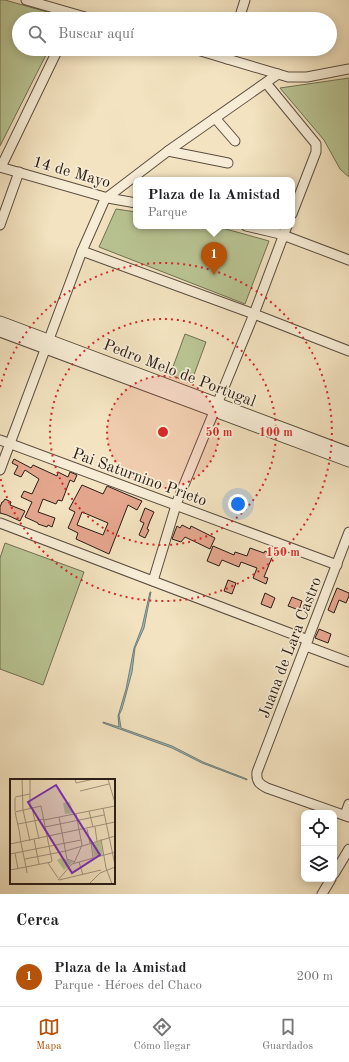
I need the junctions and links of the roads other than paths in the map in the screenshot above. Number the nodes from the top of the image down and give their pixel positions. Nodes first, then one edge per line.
1 (26, 0) edge
2 (245, 0) edge
3 (61, 12) edge
4 (241, 12) edge
5 (55, 56) edge
6 (217, 56) edge
7 (228, 56) edge
8 (227, 59) junction
9 (349, 69) edge
10 (278, 74) junction
11 (266, 83) junction
12 (215, 118) junction
13 (235, 141) dead end
14 (168, 152) junction
15 (228, 163) dead end
16 (0, 167) edge
17 (19, 172) junction
18 (135, 177) edge
19 (133, 179) edge
20 (108, 198) junction
21 (133, 202) edge
22 (295, 206) edge
23 (0, 225) edge
24 (259, 229) edge
25 (286, 229) edge
26 (284, 235) junction
27 (82, 251) junction
28 (349, 260) edge
29 (254, 314) junction
30 (0, 322) edge
31 (0, 331) edge
32 (47, 344) junction
33 (349, 351) edge
34 (216, 407) junction
35 (0, 440) edge
36 (10, 444) junction
37 (349, 453) edge
38 (349, 461) edge
39 (0, 470) edge
40 (177, 506) junction
41 (0, 523) edge
42 (349, 532) edge
43 (337, 565) junction
44 (153, 581) junction
45 (307, 643) junction
46 (349, 662) edge
47 (349, 804) edge
48 (347, 816) edge
49 (349, 849) edge
50 (337, 869) edge
51 (329, 882) edge
52 (322, 894) edge

1 - 3 street
2 - 4 street
5 - 16 street
6 - 8 street
7 - 8 street
8 - 10 street
9 - 10 street
10 - 11 street
11 - 12 street
11 - 22 street
12 - 13 street
12 - 14 street
14 - 15 street
14 - 18 street
16 - 17 street, 14 de Mayo
17 - 20 street, 14 de Mayo
17 - 23 street
19 - 20 street
20 - 21 street, 14 de Mayo
20 - 27 street
24 - 26 street
25 - 26 street
26 - 28 street
26 - 29 street
27 - 29 street
27 - 32 street
29 - 33 street
29 - 34 street
30 - 32 street, Pedro Melo de Portugal
31 - 32 street, Pedro Melo de Portugal
32 - 34 street, Pedro Melo de Portugal
32 - 36 street
34 - 37 street, Pedro Melo de Portugal
34 - 38 street, Pedro Melo de Portugal
34 - 40 street
35 - 36 street, Pai Saturnino Prieto
36 - 39 street
36 - 40 street, Pai Saturnino Prieto
40 - 43 street, Pai Saturnino Prieto
40 - 44 street
41 - 44 street
42 - 43 street, Juana de Lara Castro
43 - 45 street, Juana de Lara Castro
44 - 45 street
45 - 46 street
45 - 48 street, Juana de Lara Castro
47 - 48 street
49 - 50 street
51 - 52 street

